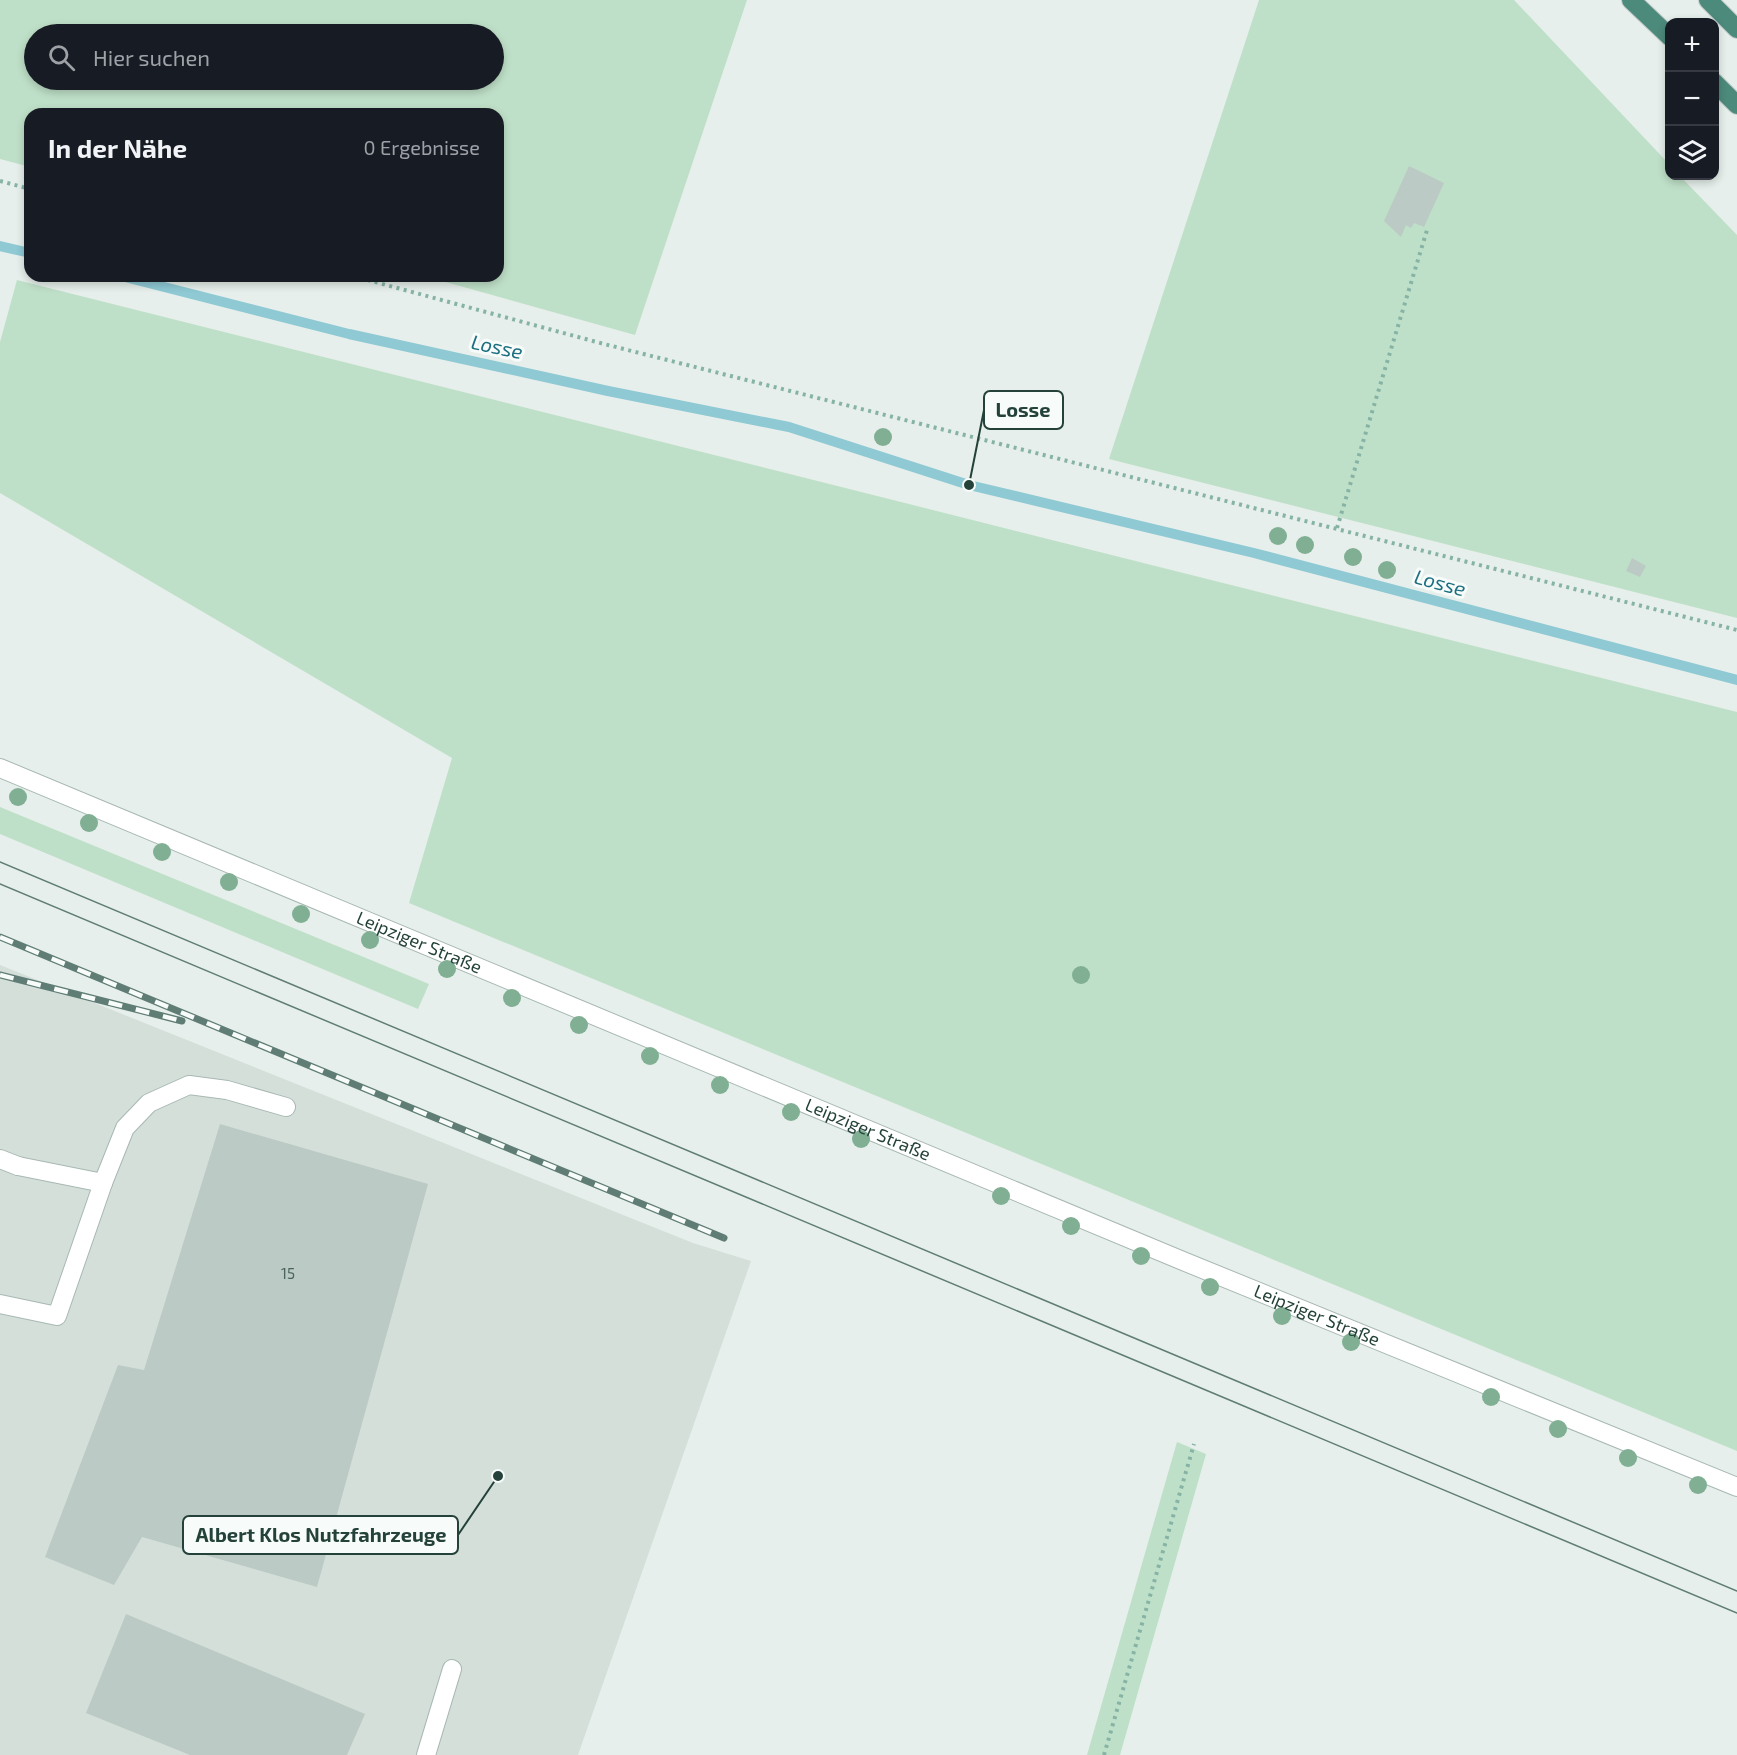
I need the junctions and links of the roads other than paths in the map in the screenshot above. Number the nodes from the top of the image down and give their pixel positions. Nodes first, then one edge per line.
1 (1631, 0) edge
2 (1708, 0) edge
3 (1737, 29) edge
4 (1665, 33) edge
5 (1719, 87) edge
6 (1737, 105) edge
7 (0, 768) edge
8 (286, 1107) dead end
9 (0, 1160) edge
10 (103, 1184) junction
11 (0, 1304) edge
12 (1737, 1487) edge
13 (452, 1669) dead end
14 (426, 1755) edge

1 - 4 highway
2 - 3 highway
5 - 6 highway
7 - 12 street, Leipziger Straße
8 - 10 street
9 - 10 street
10 - 11 street
13 - 14 street

